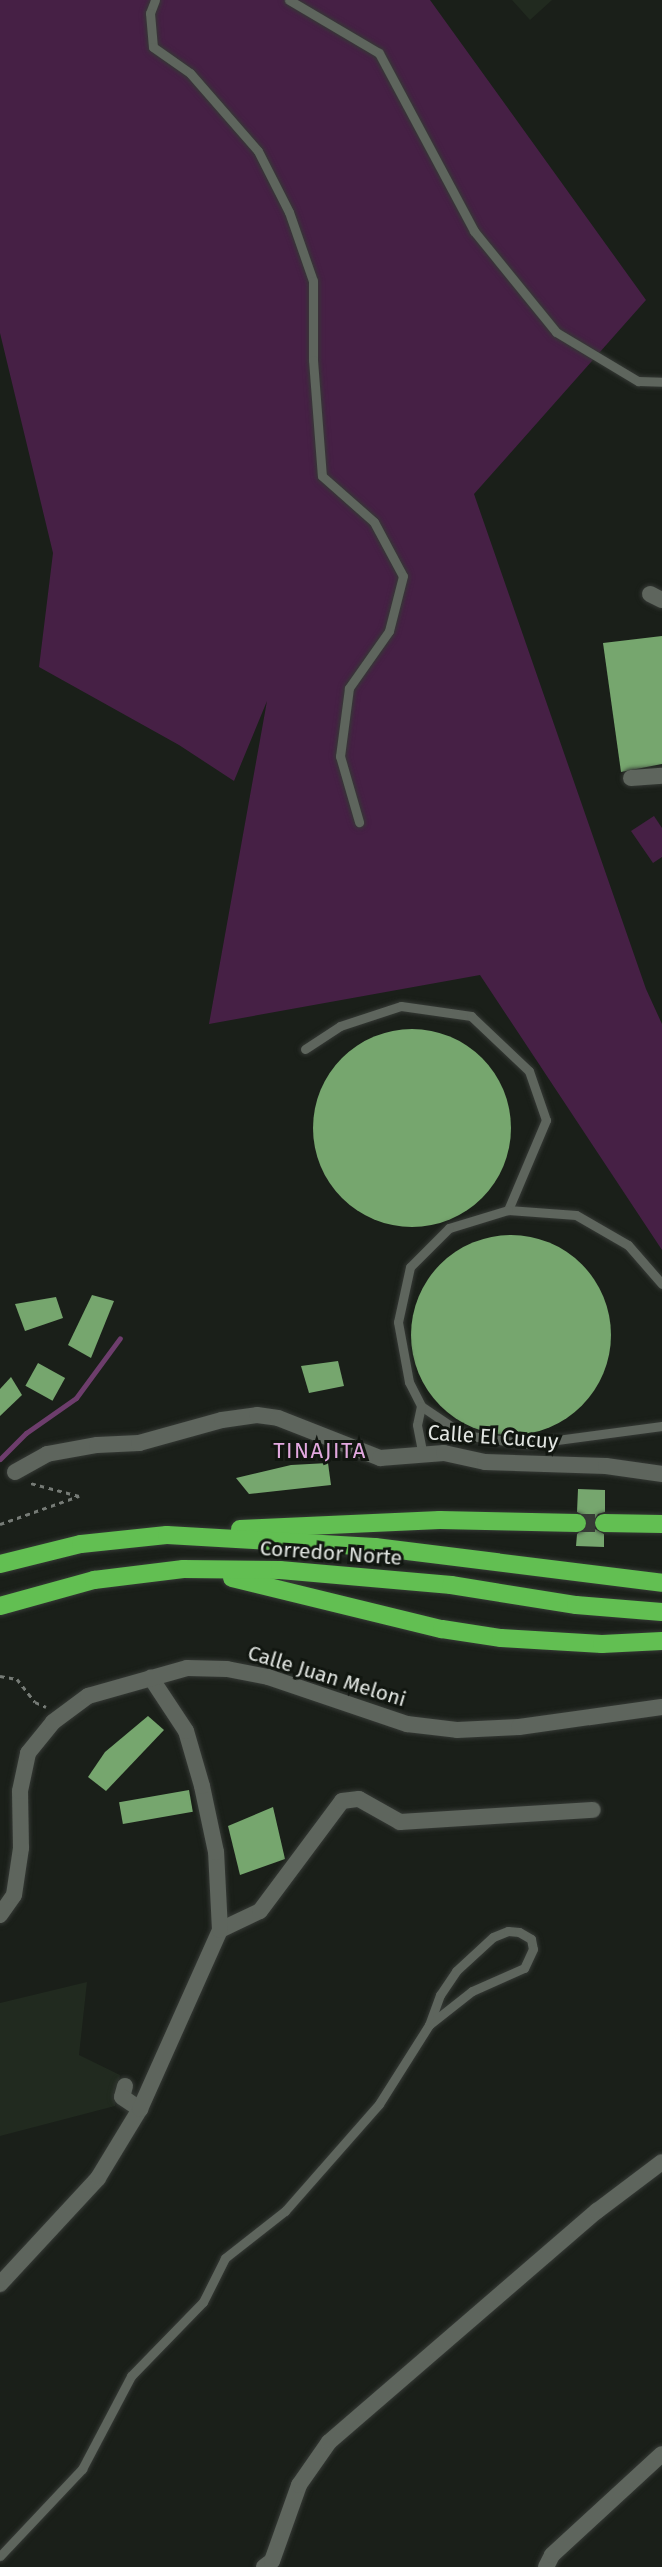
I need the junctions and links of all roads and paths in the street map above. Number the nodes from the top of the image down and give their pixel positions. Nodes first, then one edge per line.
1 (155, 0) edge
2 (289, 0) edge
3 (662, 382) edge
4 (662, 776) edge
5 (631, 778) dead end
6 (359, 822) dead end
7 (305, 1049) dead end
8 (508, 1210) junction
9 (662, 1284) edge
10 (421, 1406) junction
11 (662, 1426) edge
12 (423, 1455) junction
13 (15, 1472) joint
14 (662, 1474) edge
15 (577, 1523) tunnel mouth
16 (604, 1523) tunnel mouth
17 (0, 1524) edge
18 (662, 1524) edge
19 (167, 1535) junction
20 (0, 1564) edge
21 (183, 1569) junction
22 (662, 1583) edge
23 (0, 1606) edge
24 (662, 1612) edge
25 (662, 1641) edge
26 (0, 1676) edge
27 (151, 1678) junction
28 (662, 1707) edge
29 (63, 1715) junction
30 (593, 1810) dead end
31 (0, 1915) edge
32 (220, 1930) junction
33 (429, 2025) junction
34 (125, 2086) dead end
35 (140, 2109) junction
36 (662, 2163) edge
37 (0, 2284) edge
38 (662, 2454) edge
39 (0, 2556) edge
40 (264, 2567) edge
41 (546, 2567) edge

1 - 6 lane
2 - 3 lane
4 - 5 street
7 - 8 lane
8 - 9 lane
8 - 10 lane
10 - 11 lane
10 - 12 lane
12 - 13 street, Calle El Cucuy
12 - 14 street, Calle El Cucuy
13 - 17 path
15 - 19 highway
16 - 18 highway
19 - 20 highway, Corredor Norte
19 - 22 highway, Corredor Norte
21 - 23 highway, Corredor Norte
21 - 24 highway, Corredor Norte
21 - 25 highway
26 - 29 path
27 - 28 street, Calle Juan Meloni
27 - 29 street, Calle Juan Meloni
27 - 32 street
29 - 31 street, Calle Juan Meloni
30 - 32 street
32 - 35 street
33 - 33 lane
33 - 39 lane
34 - 35 street
35 - 37 street
36 - 40 street
38 - 41 street

